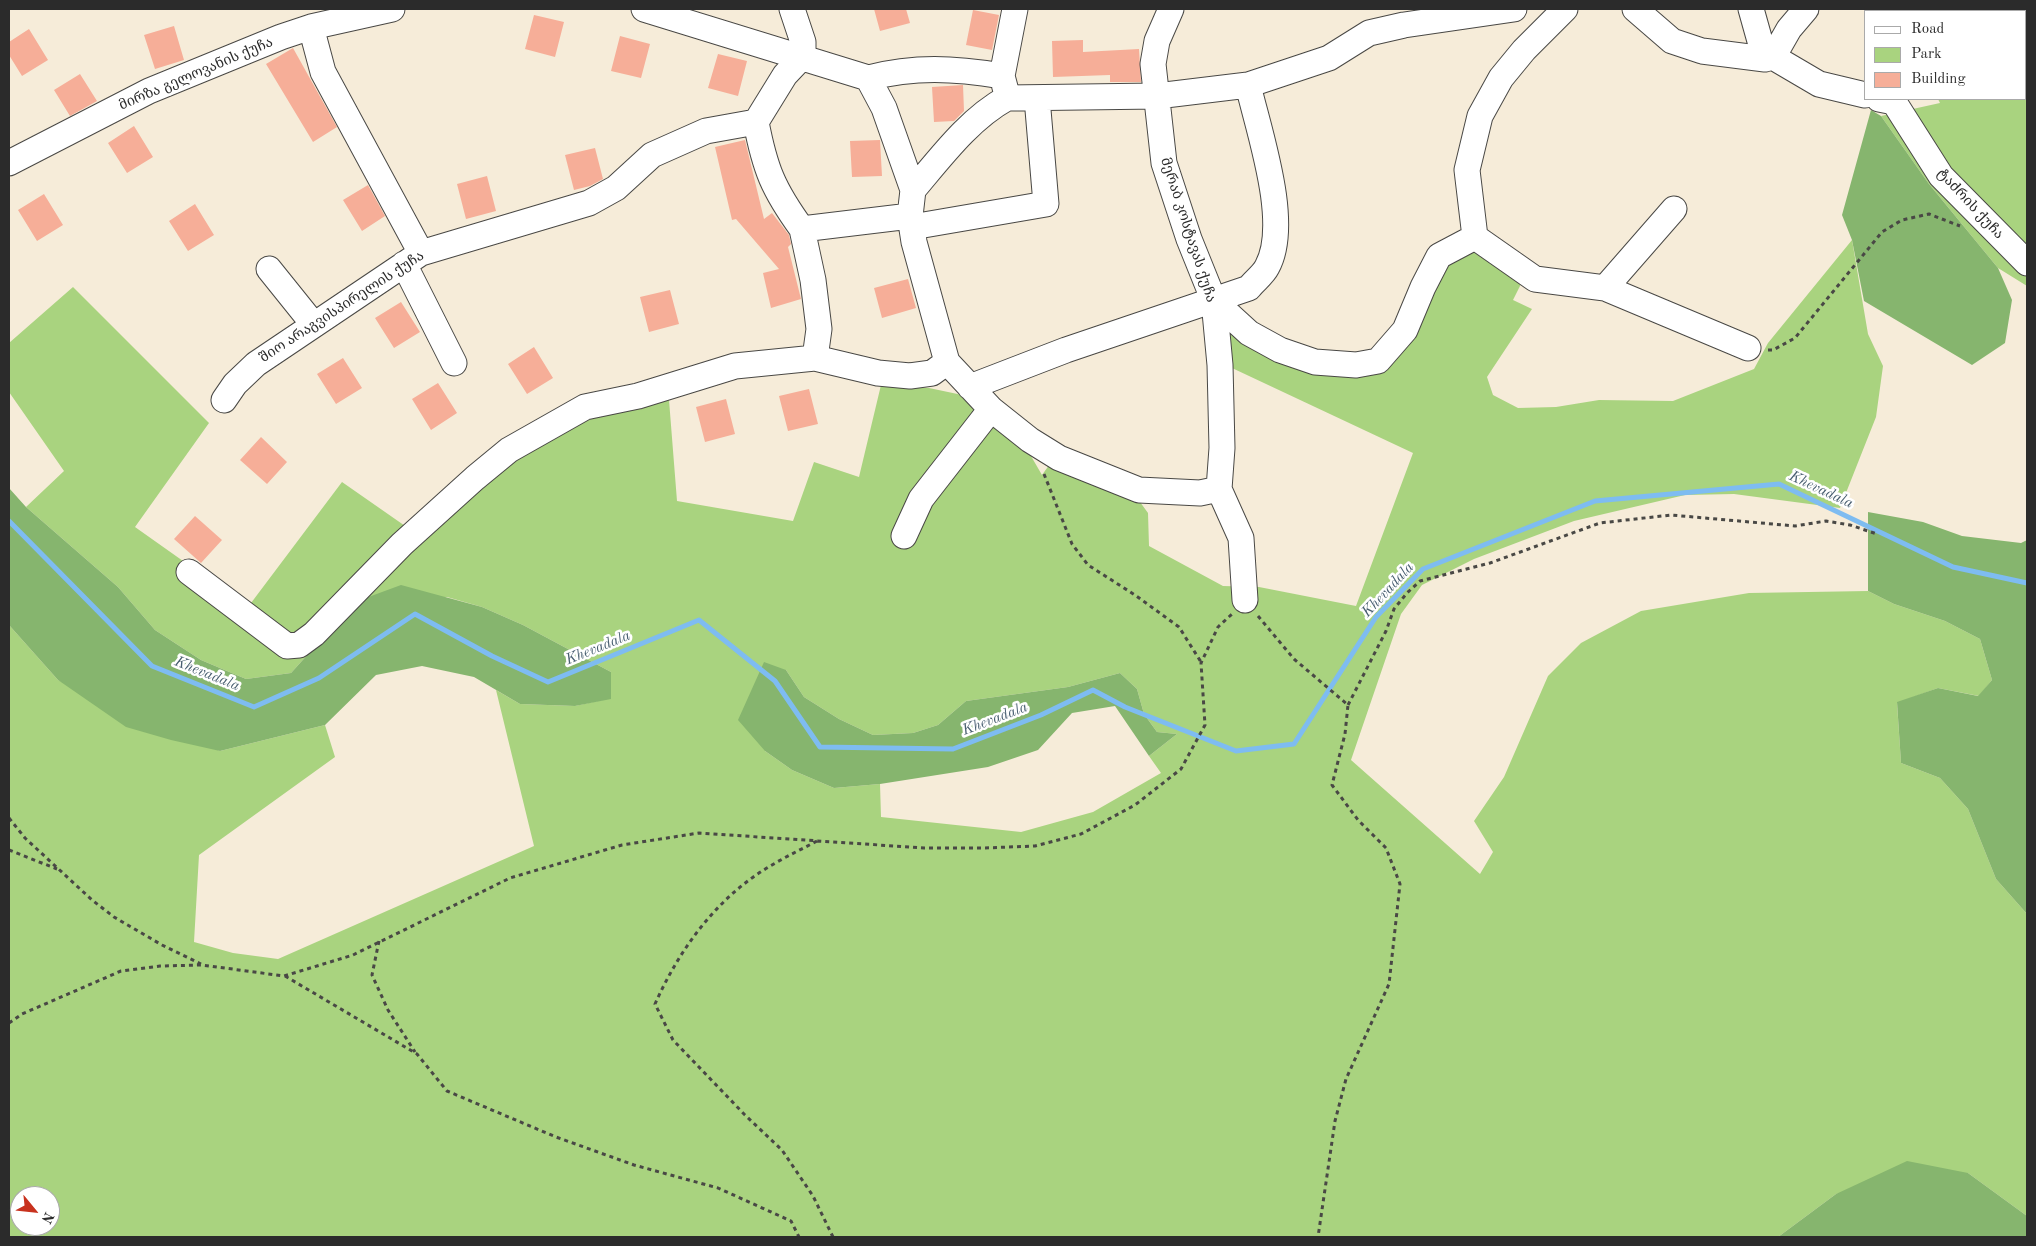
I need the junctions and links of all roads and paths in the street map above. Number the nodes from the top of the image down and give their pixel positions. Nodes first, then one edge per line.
1 (384, 9) edge
2 (644, 9) edge
3 (792, 9) edge
4 (1015, 9) edge
5 (1171, 9) edge
6 (1514, 9) edge
7 (1565, 9) edge
8 (1635, 9) edge
9 (1751, 9) edge
10 (1806, 9) edge
11 (311, 27) junction
12 (803, 56) junction
13 (1769, 58) junction
14 (868, 78) junction
15 (1248, 86) junction
16 (1005, 87) junction
17 (1864, 95) edge
18 (1157, 96) junction
19 (1037, 98) junction
20 (1893, 100) edge
21 (756, 122) junction
22 (9, 163) edge
23 (913, 190) junction
24 (1674, 209) dead end
25 (911, 222) junction
26 (1964, 228) dead end
27 (802, 229) junction
28 (1475, 237) junction
29 (412, 259) junction
30 (2027, 263) edge
31 (269, 269) dead end
32 (1605, 288) junction
33 (1214, 301) junction
34 (314, 325) junction
35 (1748, 348) joint
36 (815, 358) junction
37 (947, 362) junction
38 (454, 364) dead end
39 (970, 387) junction
40 (224, 400) dead end
41 (991, 409) junction
42 (1030, 440) junction
43 (1219, 488) junction
44 (1877, 534) dead end
45 (904, 536) dead end
46 (189, 572) dead end
47 (1245, 600) junction
48 (1201, 663) junction
49 (1348, 705) junction
50 (9, 818) edge
51 (818, 841) junction
52 (9, 850) edge
53 (61, 870) junction
54 (379, 942) junction
55 (202, 965) junction
56 (284, 976) junction
57 (9, 1023) edge
58 (417, 1054) junction
59 (799, 1237) edge
60 (833, 1237) edge
61 (1318, 1237) edge

1 - 11 street, მირზა გელოვანის ქუჩა
2 - 12 street
3 - 12 street
4 - 16 street
5 - 18 street, მერაბ კოსტავას ქუჩა
6 - 15 street
7 - 28 street
8 - 13 street
9 - 13 street
10 - 13 street
11 - 22 street, მირზა გელოვანის ქუჩა
11 - 29 street
12 - 14 street
12 - 21 street
13 - 17 street
14 - 16 street
14 - 23 street
15 - 18 street
15 - 33 street
16 - 19 street
16 - 23 street
18 - 19 street
18 - 33 street, მერაბ კოსტავას ქუჩა
19 - 25 street
20 - 30 street, ტაძრის ქუჩა
21 - 27 street
21 - 29 street, შიო არაგვისპირელის ქუჩა
23 - 25 street
24 - 32 street
25 - 27 street
25 - 37 street
26 - 35 path
27 - 36 street
28 - 32 street
28 - 33 street
29 - 34 street, შიო არაგვისპირელის ქუჩა
29 - 38 street
31 - 34 street
32 - 35 street
33 - 39 street
33 - 43 street, მერაბ კოსტავას ქუჩა
34 - 40 street, შიო არაგვისპირელის ქუჩა
36 - 37 street
36 - 46 street
37 - 39 street
39 - 41 street
41 - 42 street
41 - 45 street
42 - 43 street
42 - 48 path
43 - 47 street, მერაბ კოსტავას ქუჩა
44 - 49 path
47 - 48 path
47 - 49 path
48 - 51 path
49 - 61 path
50 - 53 path
51 - 54 path
51 - 60 path
52 - 53 path
53 - 55 path
54 - 56 path
54 - 58 path
55 - 56 path
55 - 57 path
56 - 58 path
58 - 59 path

